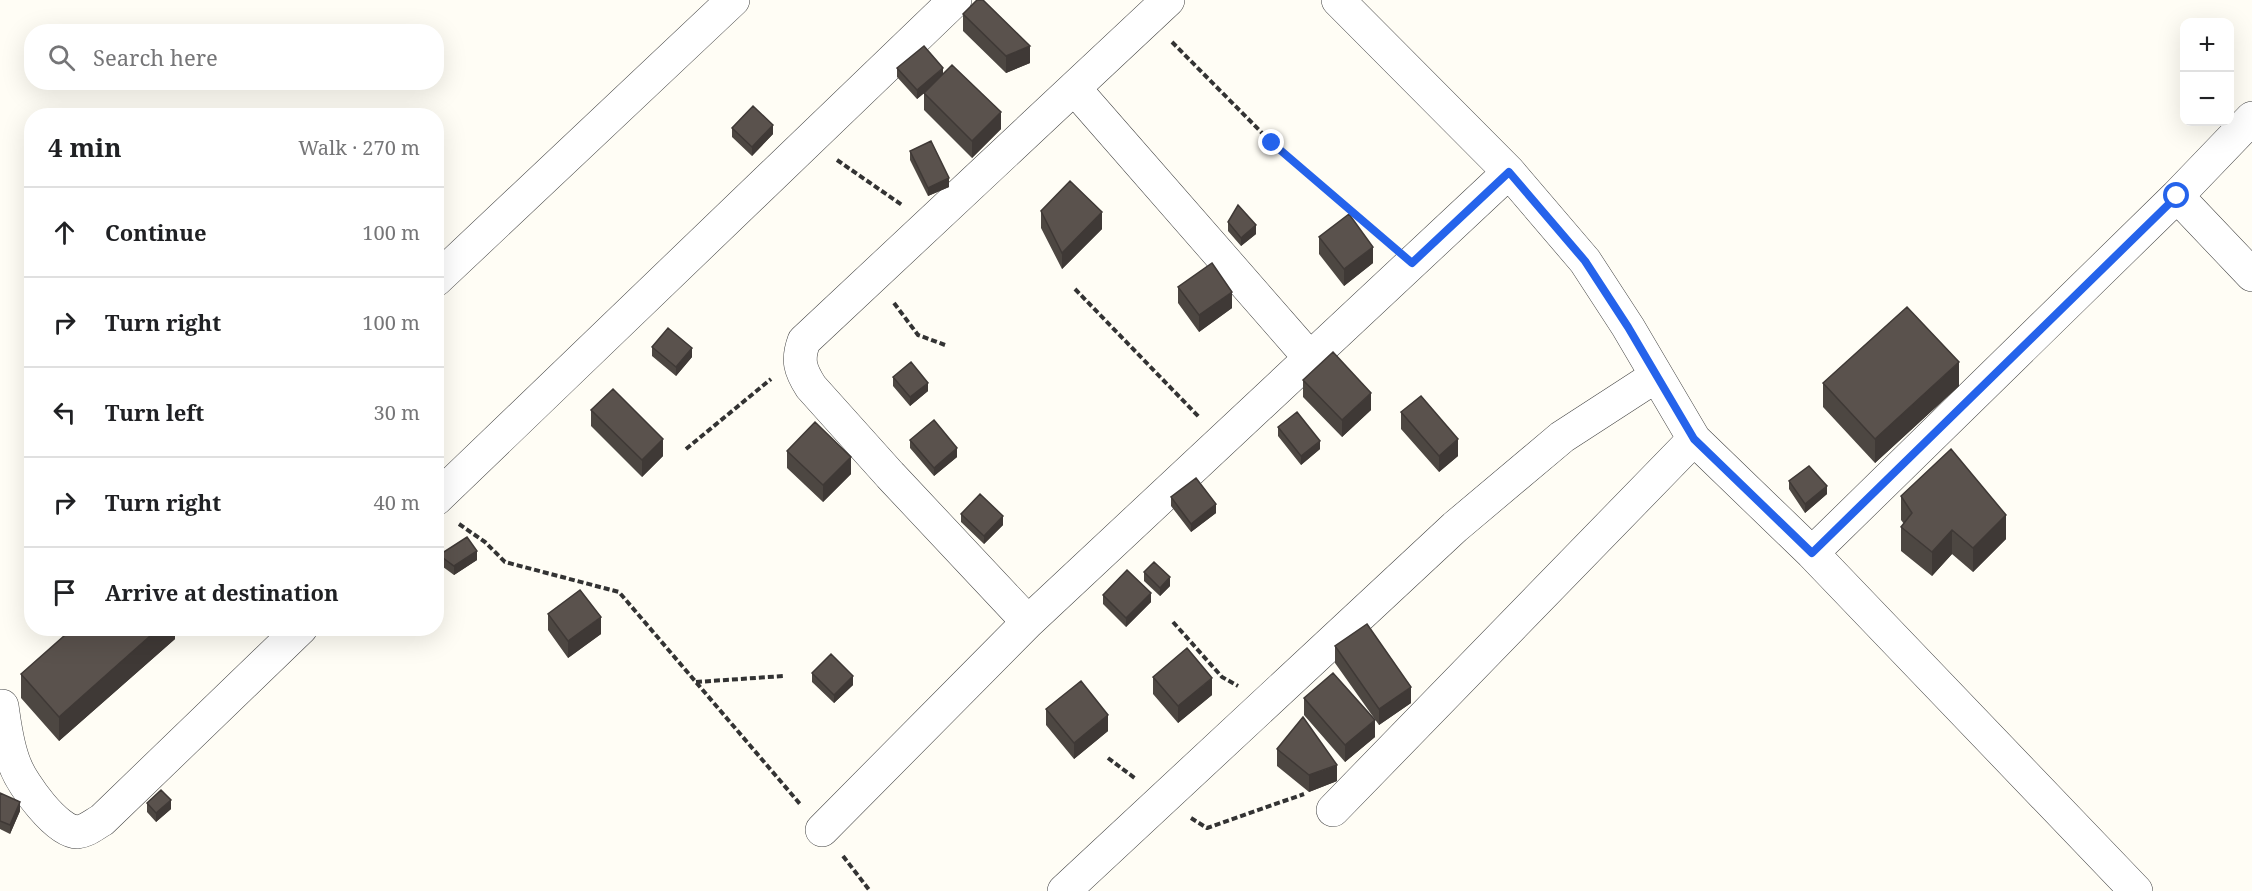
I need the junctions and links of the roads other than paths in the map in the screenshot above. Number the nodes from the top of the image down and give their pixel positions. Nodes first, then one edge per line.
1 (733, 0) edge
2 (955, 0) edge
3 (1338, 0) edge
4 (1158, 9) edge
5 (1074, 88) junction
6 (2252, 118) edge
7 (1509, 172) junction
8 (2177, 196) junction
9 (444, 272) edge
10 (2252, 275) edge
11 (1310, 358) junction
12 (1656, 376) junction
13 (1694, 439) junction
14 (444, 509) edge
15 (1812, 553) junction
16 (1028, 622) junction
17 (293, 636) edge
18 (26, 682) edge
19 (1, 707) edge
20 (1321, 801) road end
21 (822, 830) road end
22 (1064, 891) edge
23 (2136, 891) edge

1 - 9 street
2 - 14 street
3 - 7 street
4 - 5 street
5 - 11 street
5 - 16 street
6 - 8 street
7 - 11 street
7 - 12 street
8 - 10 street
8 - 15 street
11 - 16 street
12 - 13 street
12 - 22 street
13 - 15 street
13 - 20 street
15 - 23 street
16 - 21 street
17 - 19 street
18 - 19 street

